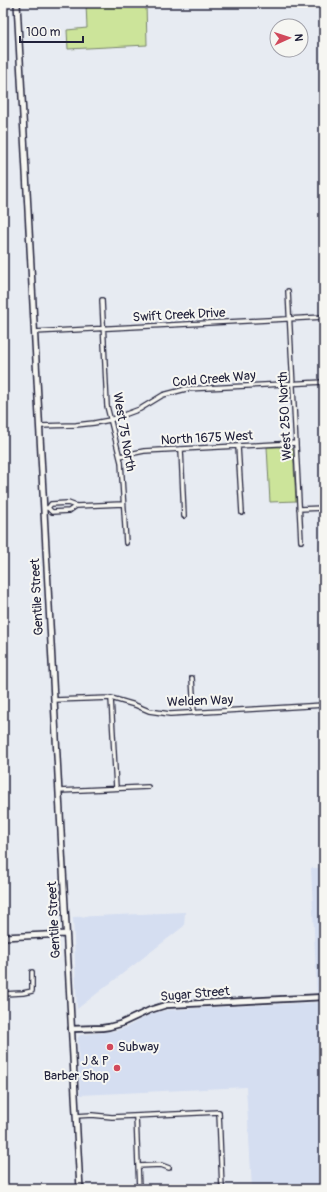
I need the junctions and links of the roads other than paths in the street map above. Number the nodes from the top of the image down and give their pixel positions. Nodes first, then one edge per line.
1 (16, 3) edge
2 (288, 291) dead end
3 (102, 300) dead end
4 (324, 317) edge
5 (289, 319) junction
6 (103, 329) junction
7 (34, 332) junction
8 (324, 382) edge
9 (293, 383) junction
10 (110, 420) junction
11 (40, 426) junction
12 (296, 443) junction
13 (238, 446) junction
14 (181, 449) junction
15 (120, 456) junction
16 (123, 504) junction
17 (76, 506) junction
18 (46, 508) junction
19 (324, 508) edge
20 (299, 509) junction
21 (242, 513) dead end
22 (184, 516) dead end
23 (301, 541) dead end
24 (126, 543) dead end
25 (323, 670) dead end
26 (192, 678) dead end
27 (324, 692) edge
28 (111, 698) junction
29 (54, 700) junction
30 (324, 705) edge
31 (194, 713) junction
32 (148, 787) dead end
33 (116, 788) junction
34 (59, 792) junction
35 (66, 934) junction
36 (3, 937) edge
37 (32, 972) dead end
38 (3, 994) edge
39 (324, 997) edge
40 (71, 1029) junction
41 (76, 1116) junction
42 (136, 1116) junction
43 (138, 1166) junction
44 (169, 1168) dead end
45 (80, 1189) edge
46 (139, 1189) edge
47 (222, 1189) edge

1 - 7 main road, Gentile Street
2 - 5 street, West 250 North
3 - 6 street, West 75 North
4 - 5 street, Swift Creek Drive
5 - 6 street, Swift Creek Drive
5 - 9 street, West 250 North
6 - 7 street, Swift Creek Drive
6 - 10 street, West 75 North
7 - 11 main road, Gentile Street
8 - 9 street, Cold Creek Way
9 - 10 street, Cold Creek Way
9 - 12 street, West 250 North
10 - 11 street, Cold Creek Way
10 - 15 street, West 75 North
11 - 18 main road, Gentile Street
12 - 13 street, North 1675 West
12 - 20 street, West 250 North
13 - 14 street, North 1675 West
13 - 21 street
14 - 15 street, North 1675 West
14 - 22 street
15 - 16 street, West 75 North
16 - 17 street
16 - 24 street, West 75 North
17 - 18 street
17 - 18 street
18 - 29 main road, Gentile Street
19 - 20 street
20 - 23 street, West 250 North
25 - 27 street
26 - 31 street
28 - 29 street, Welden Way
28 - 31 street, Welden Way
28 - 33 street
29 - 34 main road, Gentile Street
30 - 31 street, Welden Way
32 - 33 street
33 - 34 street
34 - 35 main road, Gentile Street
35 - 36 main road
35 - 40 main road, Gentile Street
37 - 38 street
39 - 40 street, Sugar Street
40 - 41 main road, Gentile Street
41 - 42 street
41 - 45 main road, Gentile Street
42 - 43 street
42 - 47 street
43 - 44 street
43 - 46 street

